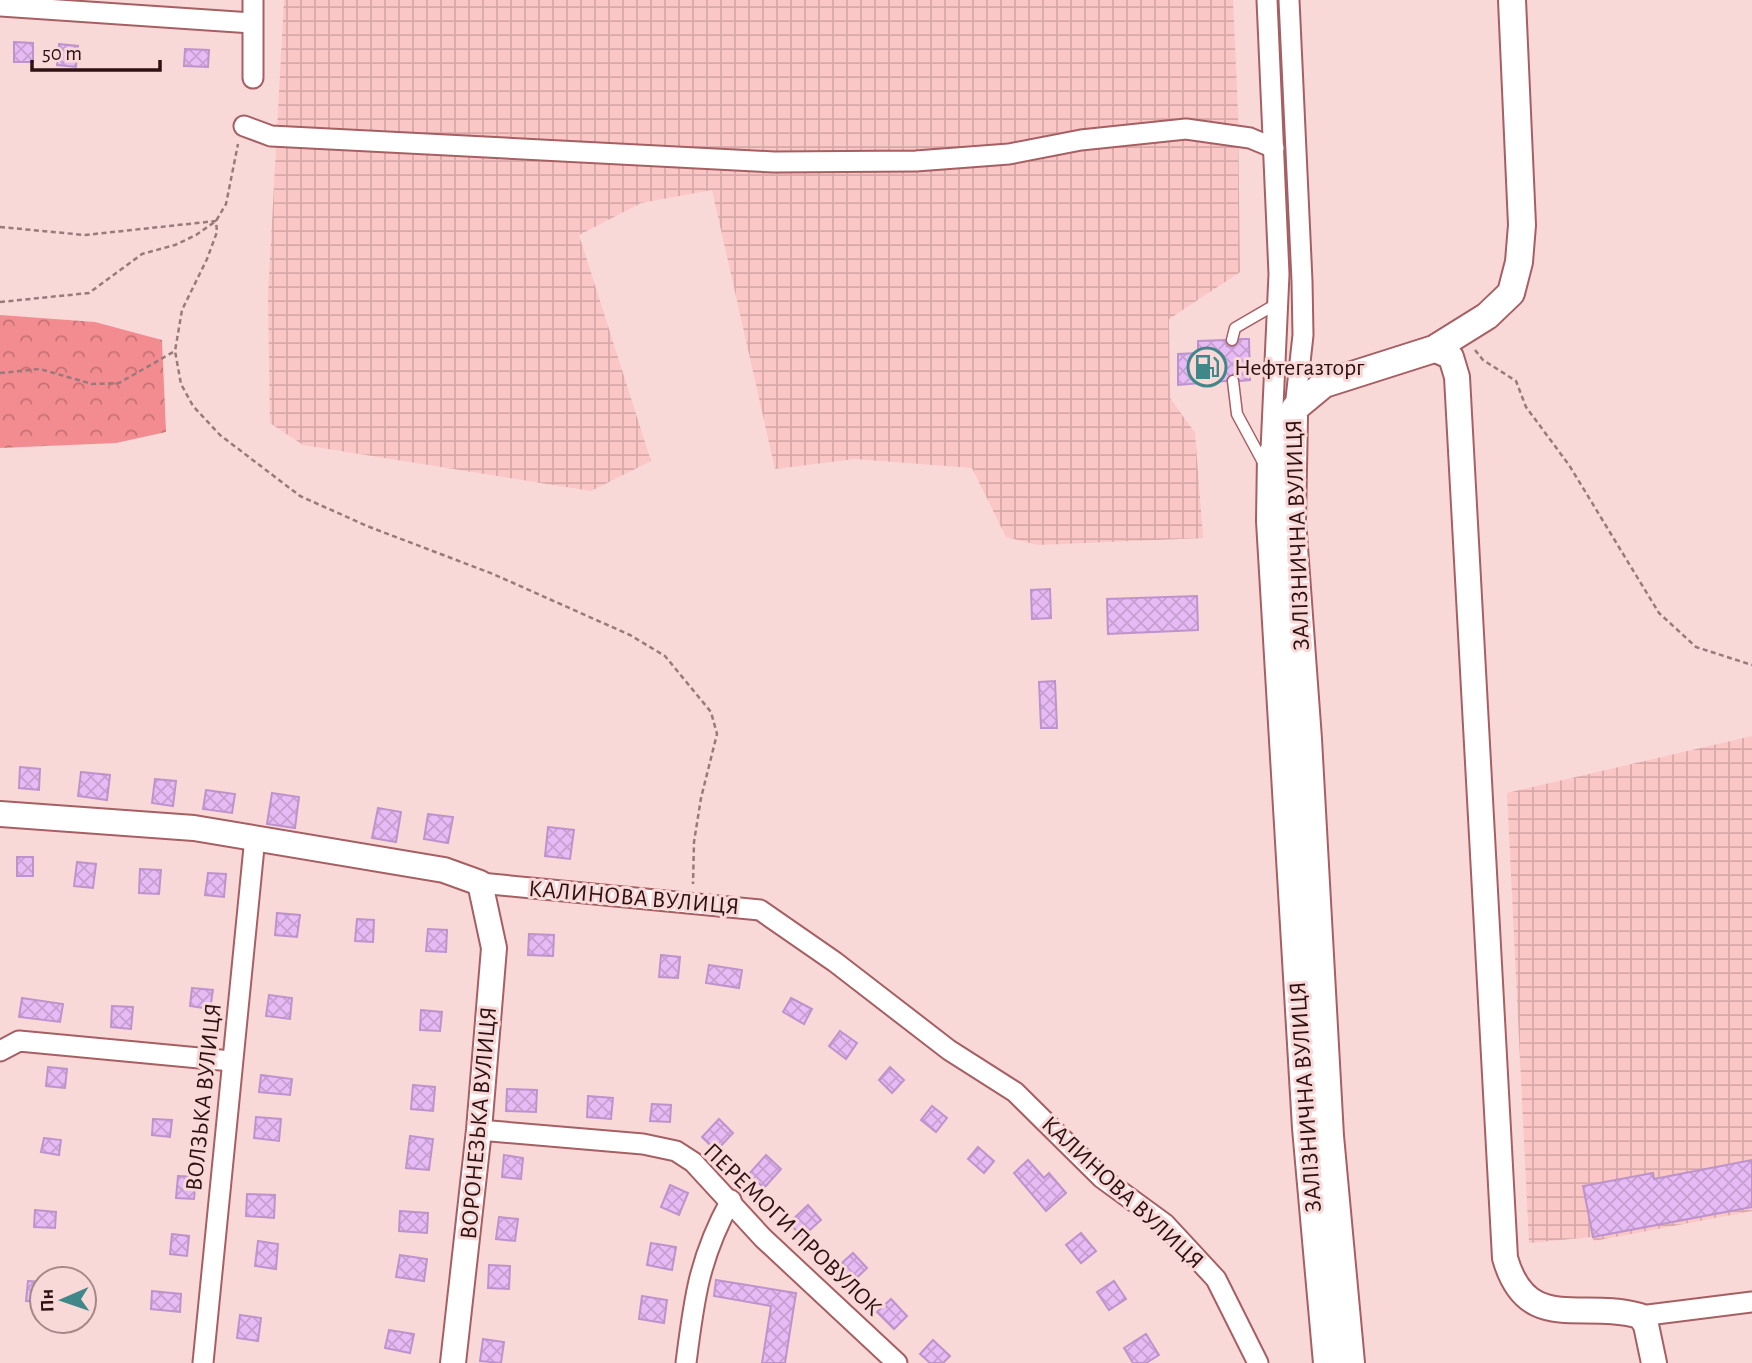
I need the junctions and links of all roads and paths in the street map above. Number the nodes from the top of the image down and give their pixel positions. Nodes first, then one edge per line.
1 (253, 0) edge
2 (1266, 0) edge
3 (1289, 0) edge
4 (1512, 0) edge
5 (0, 6) edge
6 (253, 23) junction
7 (253, 78) dead end
8 (244, 126) joint
9 (1274, 148) junction
10 (216, 221) junction
11 (0, 227) edge
12 (0, 302) edge
13 (1279, 303) junction
14 (1460, 333) junction
15 (1232, 340) dead end
16 (1434, 349) junction
17 (176, 351) junction
18 (0, 373) edge
19 (1233, 381) dead end
20 (1295, 408) junction
21 (1270, 467) junction
22 (1752, 665) edge
23 (0, 814) edge
24 (255, 837) junction
25 (480, 883) junction
26 (692, 901) junction
27 (0, 1051) edge
28 (231, 1061) junction
29 (479, 1130) junction
30 (731, 1200) junction
31 (1752, 1302) edge
32 (1640, 1316) junction
33 (203, 1363) edge
34 (453, 1363) edge
35 (686, 1363) edge
36 (897, 1363) edge
37 (1258, 1363) edge
38 (1327, 1363) edge
39 (1351, 1363) edge
40 (1654, 1363) edge

1 - 6 street
2 - 9 street
3 - 20 street
4 - 14 main road
5 - 6 street
6 - 7 street
8 - 9 street
8 - 10 path
9 - 13 street
10 - 11 path
10 - 12 path
10 - 17 path
13 - 15 lane
13 - 21 street
14 - 16 main road
14 - 22 path
16 - 20 main road
16 - 32 street
17 - 18 path
17 - 26 path
19 - 21 lane
20 - 21 main road, ЗАЛІЗНИЧНА ВУЛИЦЯ
20 - 39 main road, ЗАЛІЗНИЧНА ВУЛИЦЯ
21 - 38 main road, ЗАЛІЗНИЧНА ВУЛИЦЯ
23 - 24 street, КАЛИНОВА ВУЛИЦЯ
24 - 25 street, КАЛИНОВА ВУЛИЦЯ
24 - 28 street, ВОЛЗЬКА ВУЛИЦЯ
25 - 26 street, КАЛИНОВА ВУЛИЦЯ
25 - 29 street, ВОРОНЕЗЬКА ВУЛИЦЯ
26 - 37 street, КАЛИНОВА ВУЛИЦЯ
27 - 28 street
28 - 33 street, ВОЛЗЬКА ВУЛИЦЯ
29 - 30 street, ПЕРЕМОГИ ПРОВУЛОК
29 - 34 street, ВОРОНЕЗЬКА ВУЛИЦЯ
30 - 35 street
30 - 36 street, ПЕРЕМОГИ ПРОВУЛОК
31 - 32 street
32 - 40 street

